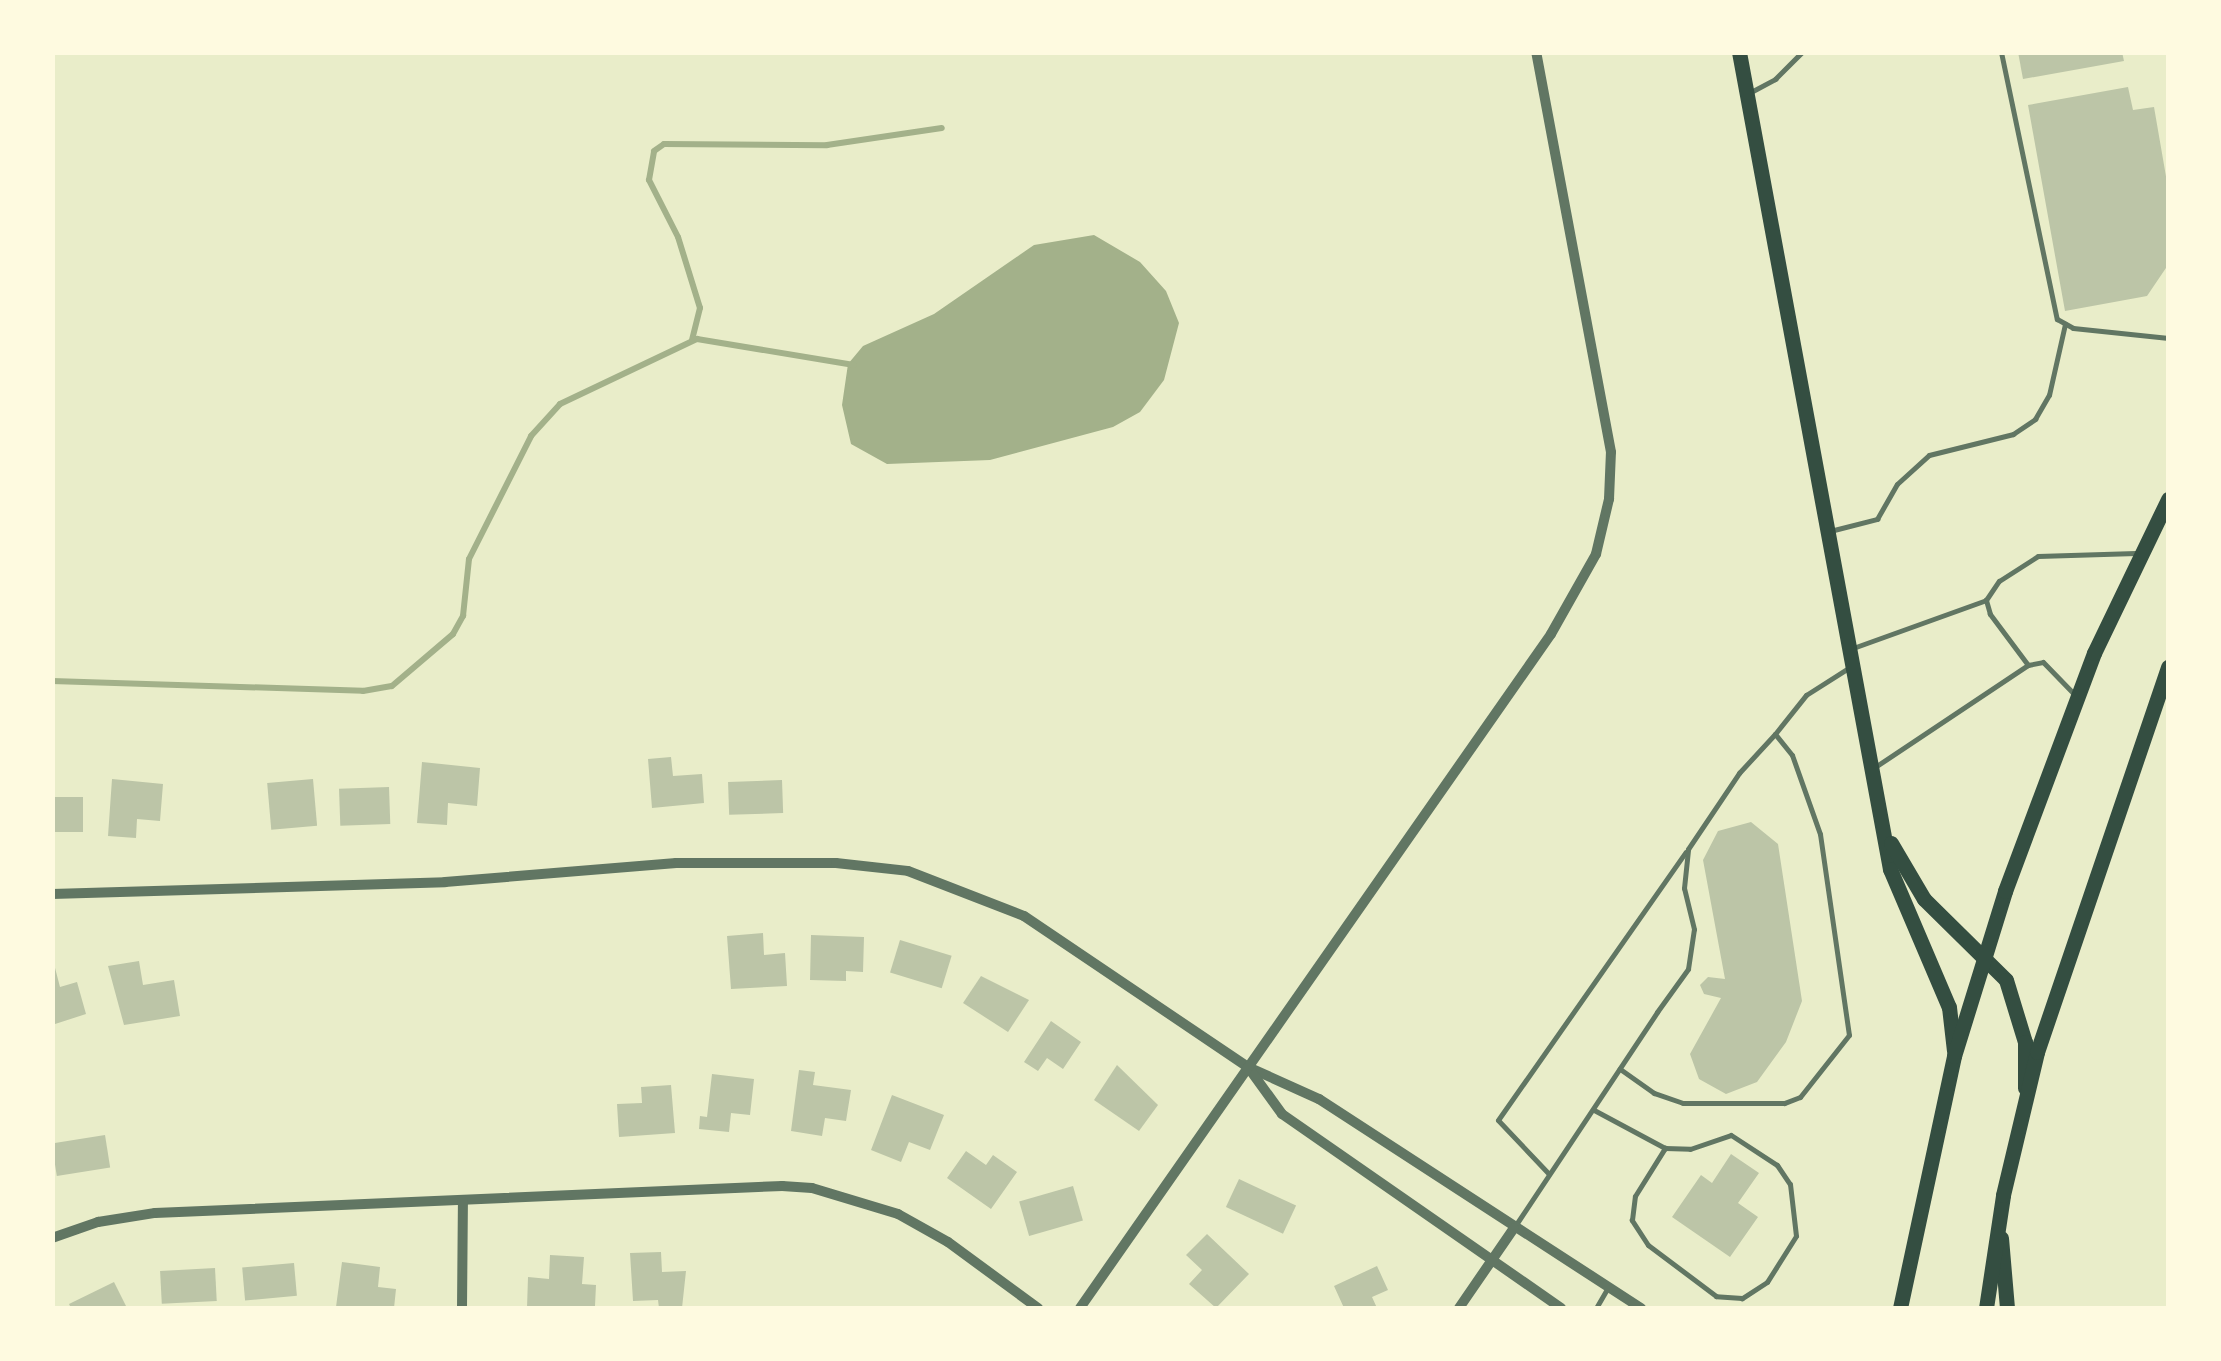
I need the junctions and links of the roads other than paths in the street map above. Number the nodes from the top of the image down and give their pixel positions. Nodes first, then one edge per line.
1 (1536, 52) edge
2 (1738, 52) edge
3 (1802, 52) edge
4 (2001, 52) edge
5 (1746, 94) junction
6 (2065, 324) junction
7 (2168, 338) edge
8 (2168, 499) edge
9 (1830, 531) junction
10 (2142, 553) junction
11 (1986, 600) junction
12 (1854, 656) junction
13 (2028, 665) junction
14 (2168, 667) edge
15 (2076, 696) junction
16 (1776, 734) junction
17 (1873, 768) junction
18 (1881, 820) junction
19 (1688, 850) junction
20 (52, 894) edge
21 (1985, 954) junction
22 (1954, 1056) junction
23 (1248, 1067) junction
24 (1620, 1069) junction
25 (2024, 1102) junction
26 (1594, 1110) junction
27 (1665, 1148) junction
28 (1550, 1174) junction
29 (463, 1200) junction
30 (1999, 1213) junction
31 (1514, 1228) junction
32 (52, 1238) edge
33 (1490, 1264) junction
34 (1606, 1290) junction
35 (462, 1308) edge
36 (1038, 1308) edge
37 (1080, 1308) edge
38 (1459, 1308) edge
39 (1561, 1308) edge
40 (1596, 1308) edge
41 (1641, 1308) edge
42 (1900, 1308) edge
43 (1986, 1308) edge
44 (2007, 1308) edge

1 - 23 street
2 - 5 main road
3 - 5 lane
4 - 6 lane
5 - 9 main road
6 - 7 lane
6 - 9 lane
8 - 10 main road
9 - 12 main road
10 - 11 lane
10 - 15 main road
11 - 12 lane
11 - 13 lane
12 - 16 lane
12 - 17 main road
13 - 15 lane
13 - 17 lane
14 - 25 main road
15 - 21 main road
16 - 19 lane
16 - 24 lane
17 - 18 main road
18 - 21 main road
18 - 22 main road
19 - 24 lane
19 - 28 lane
20 - 23 street
21 - 22 main road
21 - 25 main road
22 - 42 main road
23 - 31 street
23 - 33 street
23 - 37 street
24 - 26 lane
25 - 30 main road
26 - 27 lane
26 - 28 lane
27 - 27 lane
28 - 31 lane
29 - 32 street
29 - 35 street
29 - 36 street
30 - 43 main road
30 - 44 main road
31 - 33 street
31 - 34 street
33 - 38 street
33 - 39 street
34 - 40 lane
34 - 41 street

